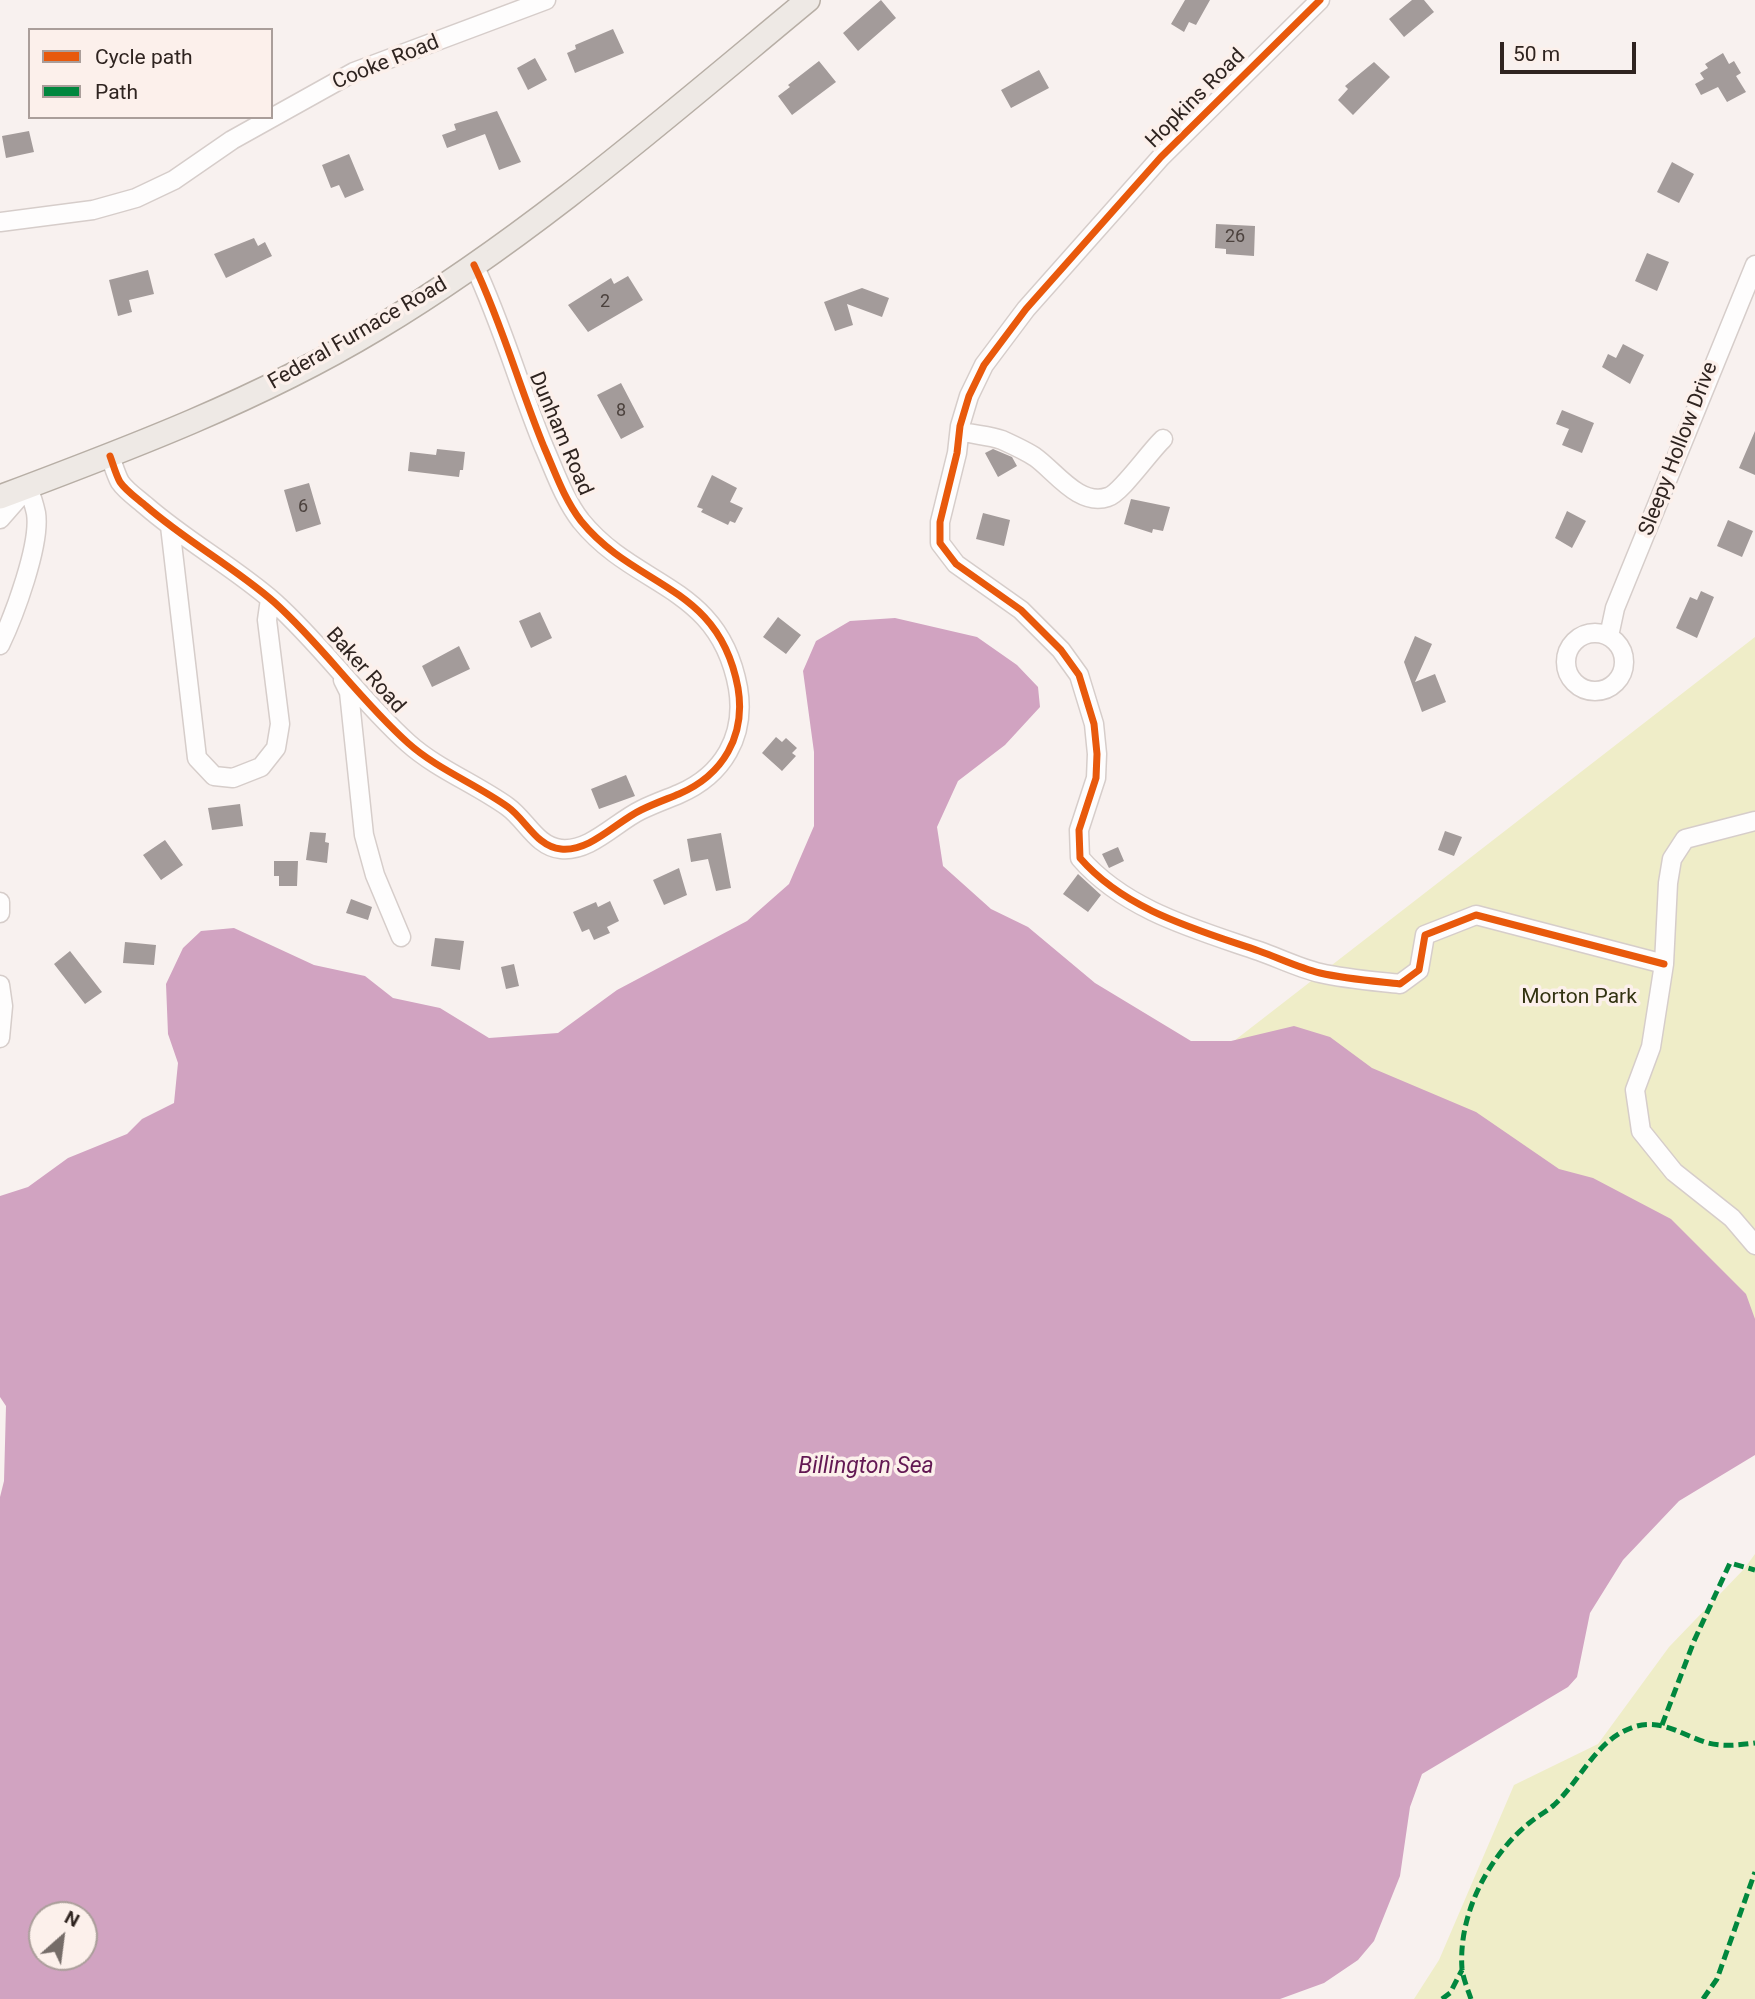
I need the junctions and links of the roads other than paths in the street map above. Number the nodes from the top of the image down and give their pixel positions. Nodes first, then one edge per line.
1 (546, 0) edge
2 (808, 0) edge
3 (1320, 0) edge
4 (273, 117) edge
5 (269, 119) edge
6 (0, 222) edge
7 (1755, 264) edge
8 (474, 265) junction
9 (960, 431) junction
10 (1163, 439) dead end
11 (110, 456) junction
12 (28, 487) junction
13 (0, 498) edge
14 (0, 519) edge
15 (170, 526) junction
16 (270, 599) junction
17 (1609, 636) dead end
18 (0, 645) edge
19 (342, 677) junction
20 (1755, 821) edge
21 (619, 823) joint
22 (0, 902) edge
23 (0, 911) edge
24 (401, 937) dead end
25 (1664, 964) junction
26 (0, 985) edge
27 (0, 1038) edge
28 (1755, 1245) edge

1 - 4 street, Cooke Road
2 - 8 main road, Federal Furnace Road
3 - 9 street, Hopkins Road
5 - 6 street, Cooke Road
7 - 17 street, Sleepy Hollow Drive
8 - 11 main road, Federal Furnace Road
8 - 21 street, Dunham Road
9 - 10 street
9 - 25 street, Hopkins Road
11 - 12 main road, Federal Furnace Road
11 - 15 street, Baker Road
12 - 13 main road, Federal Furnace Road
12 - 14 street
12 - 18 street
15 - 16 street, Baker Road
15 - 16 street
16 - 19 street, Baker Road
19 - 21 street, Baker Road
19 - 24 street
20 - 25 street
22 - 23 street
25 - 28 street
26 - 27 street

